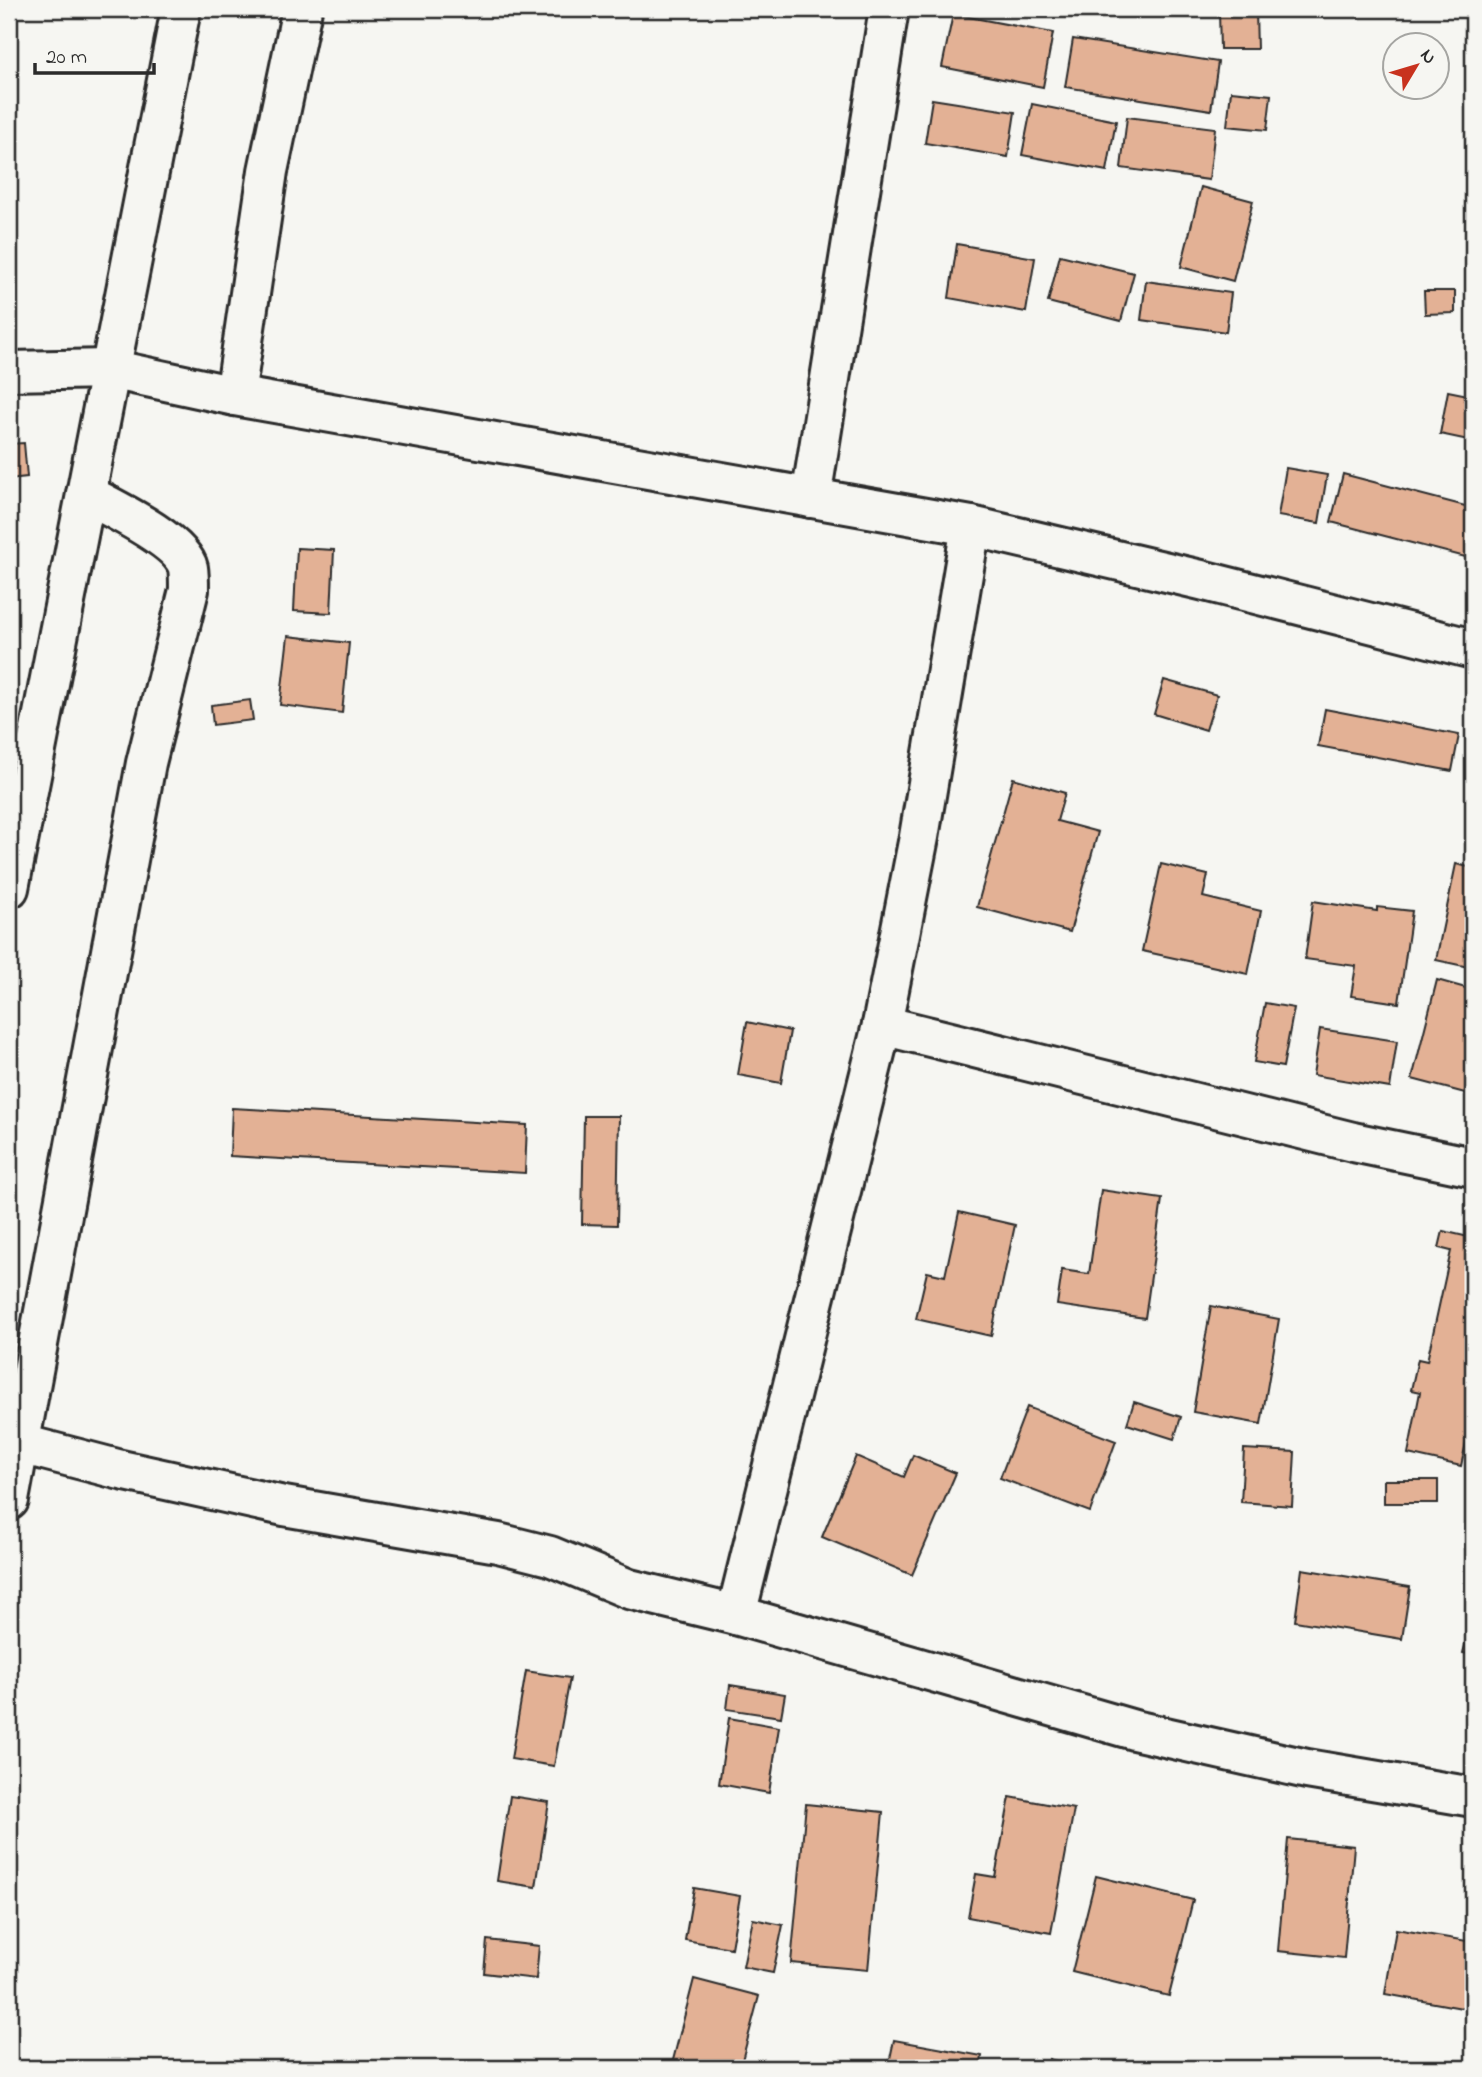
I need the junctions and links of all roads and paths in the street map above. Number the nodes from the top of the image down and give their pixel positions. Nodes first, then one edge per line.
1 (181, 9) edge
2 (302, 9) edge
3 (889, 9) edge
4 (110, 369) junction
5 (9, 371) edge
6 (235, 396) junction
7 (86, 494) junction
8 (811, 498) junction
9 (971, 526) junction
10 (1473, 649) edge
11 (9, 888) edge
12 (882, 1025) junction
13 (1473, 1167) edge
14 (21, 1444) junction
15 (9, 1500) edge
16 (736, 1615) junction
17 (1473, 1797) edge

1 - 4 main road
2 - 6 main road
3 - 8 main road
4 - 5 main road
4 - 6 main road
4 - 7 main road
6 - 8 main road
7 - 11 main road
7 - 14 main road
8 - 9 main road
9 - 10 main road
9 - 12 main road
12 - 13 main road
12 - 16 main road
14 - 15 main road
14 - 16 main road
16 - 17 main road

